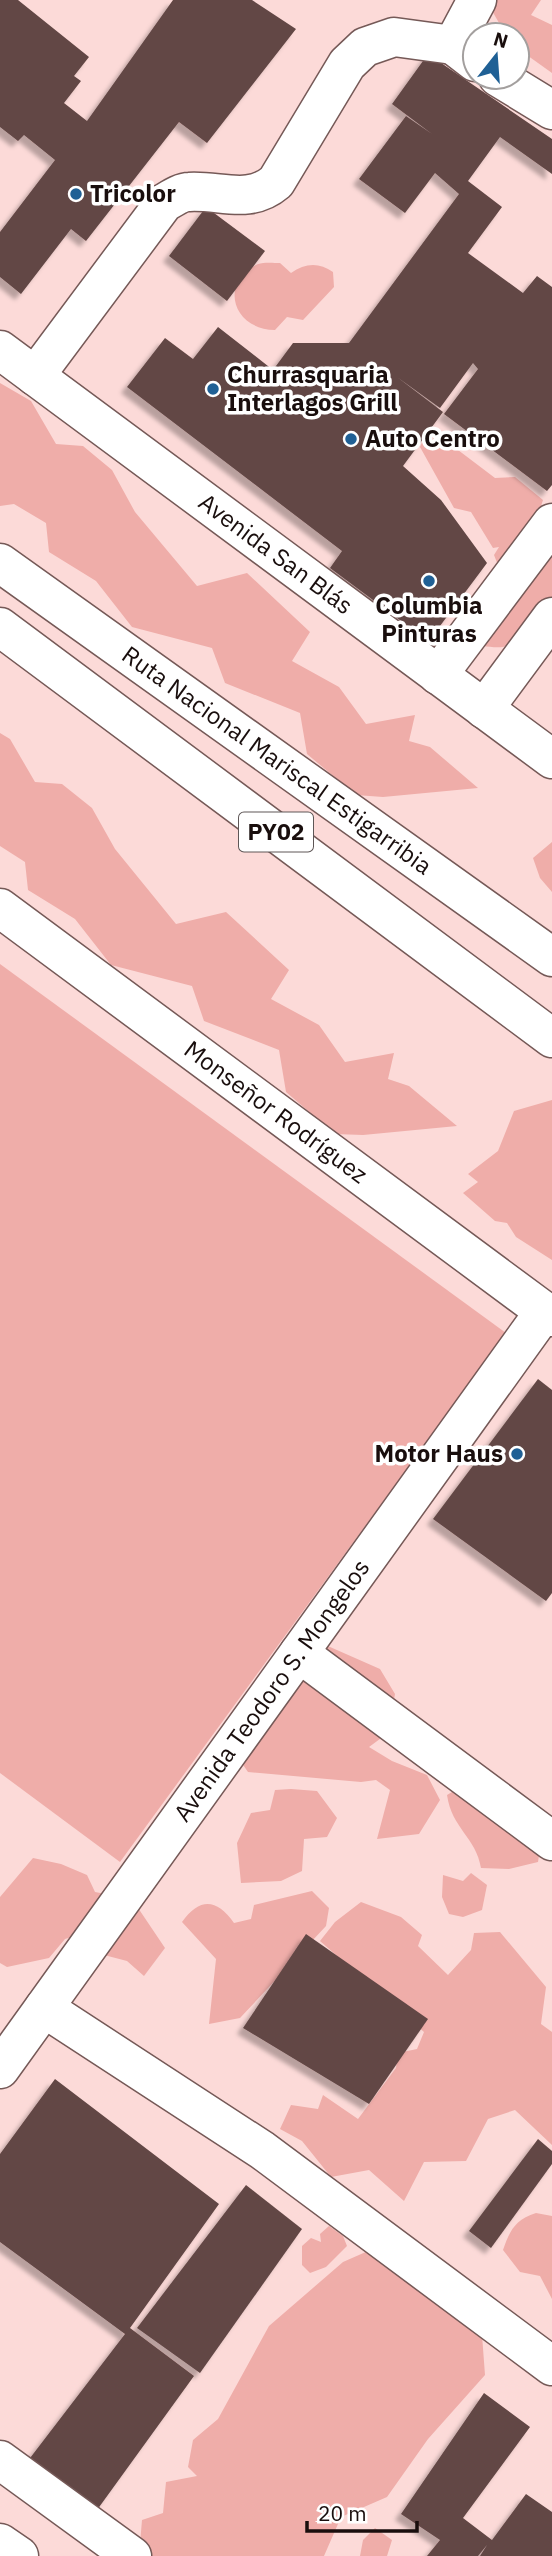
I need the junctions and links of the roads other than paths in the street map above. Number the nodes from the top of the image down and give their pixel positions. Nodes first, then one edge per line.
1 (477, 0) edge
2 (472, 21) edge
3 (461, 53) edge
4 (521, 91) edge
5 (552, 110) edge
6 (0, 350) edge
7 (35, 376) junction
8 (552, 523) edge
9 (0, 563) edge
10 (552, 617) edge
11 (0, 627) edge
12 (438, 675) junction
13 (484, 709) junction
14 (552, 759) edge
15 (0, 908) edge
16 (552, 957) edge
17 (552, 1038) edge
18 (548, 1315) edge
19 (299, 1653) junction
20 (552, 1841) edge
21 (44, 2008) junction
22 (0, 2069) edge
23 (552, 2366) edge
24 (0, 2460) edge
25 (0, 2543) edge
26 (19, 2556) edge
27 (132, 2556) edge

1 - 2 main road
3 - 7 main road
4 - 5 main road
6 - 7 main road, Avenida San Blás
7 - 12 main road, Avenida San Blás
8 - 12 main road
9 - 16 main road, Ruta Nacional Mariscal Estigarribia / PY02
10 - 13 main road
11 - 17 main road, PY02
12 - 13 main road, Avenida San Blás
13 - 14 main road, Avenida San Blás
15 - 18 main road, Monseñor Rodríguez
18 - 19 main road, Avenida Teodoro S. Mongelos
19 - 20 main road
19 - 21 main road, Avenida Teodoro S. Mongelos
21 - 22 main road, Avenida Teodoro S. Mongelos
21 - 23 main road
24 - 27 main road
25 - 26 main road

